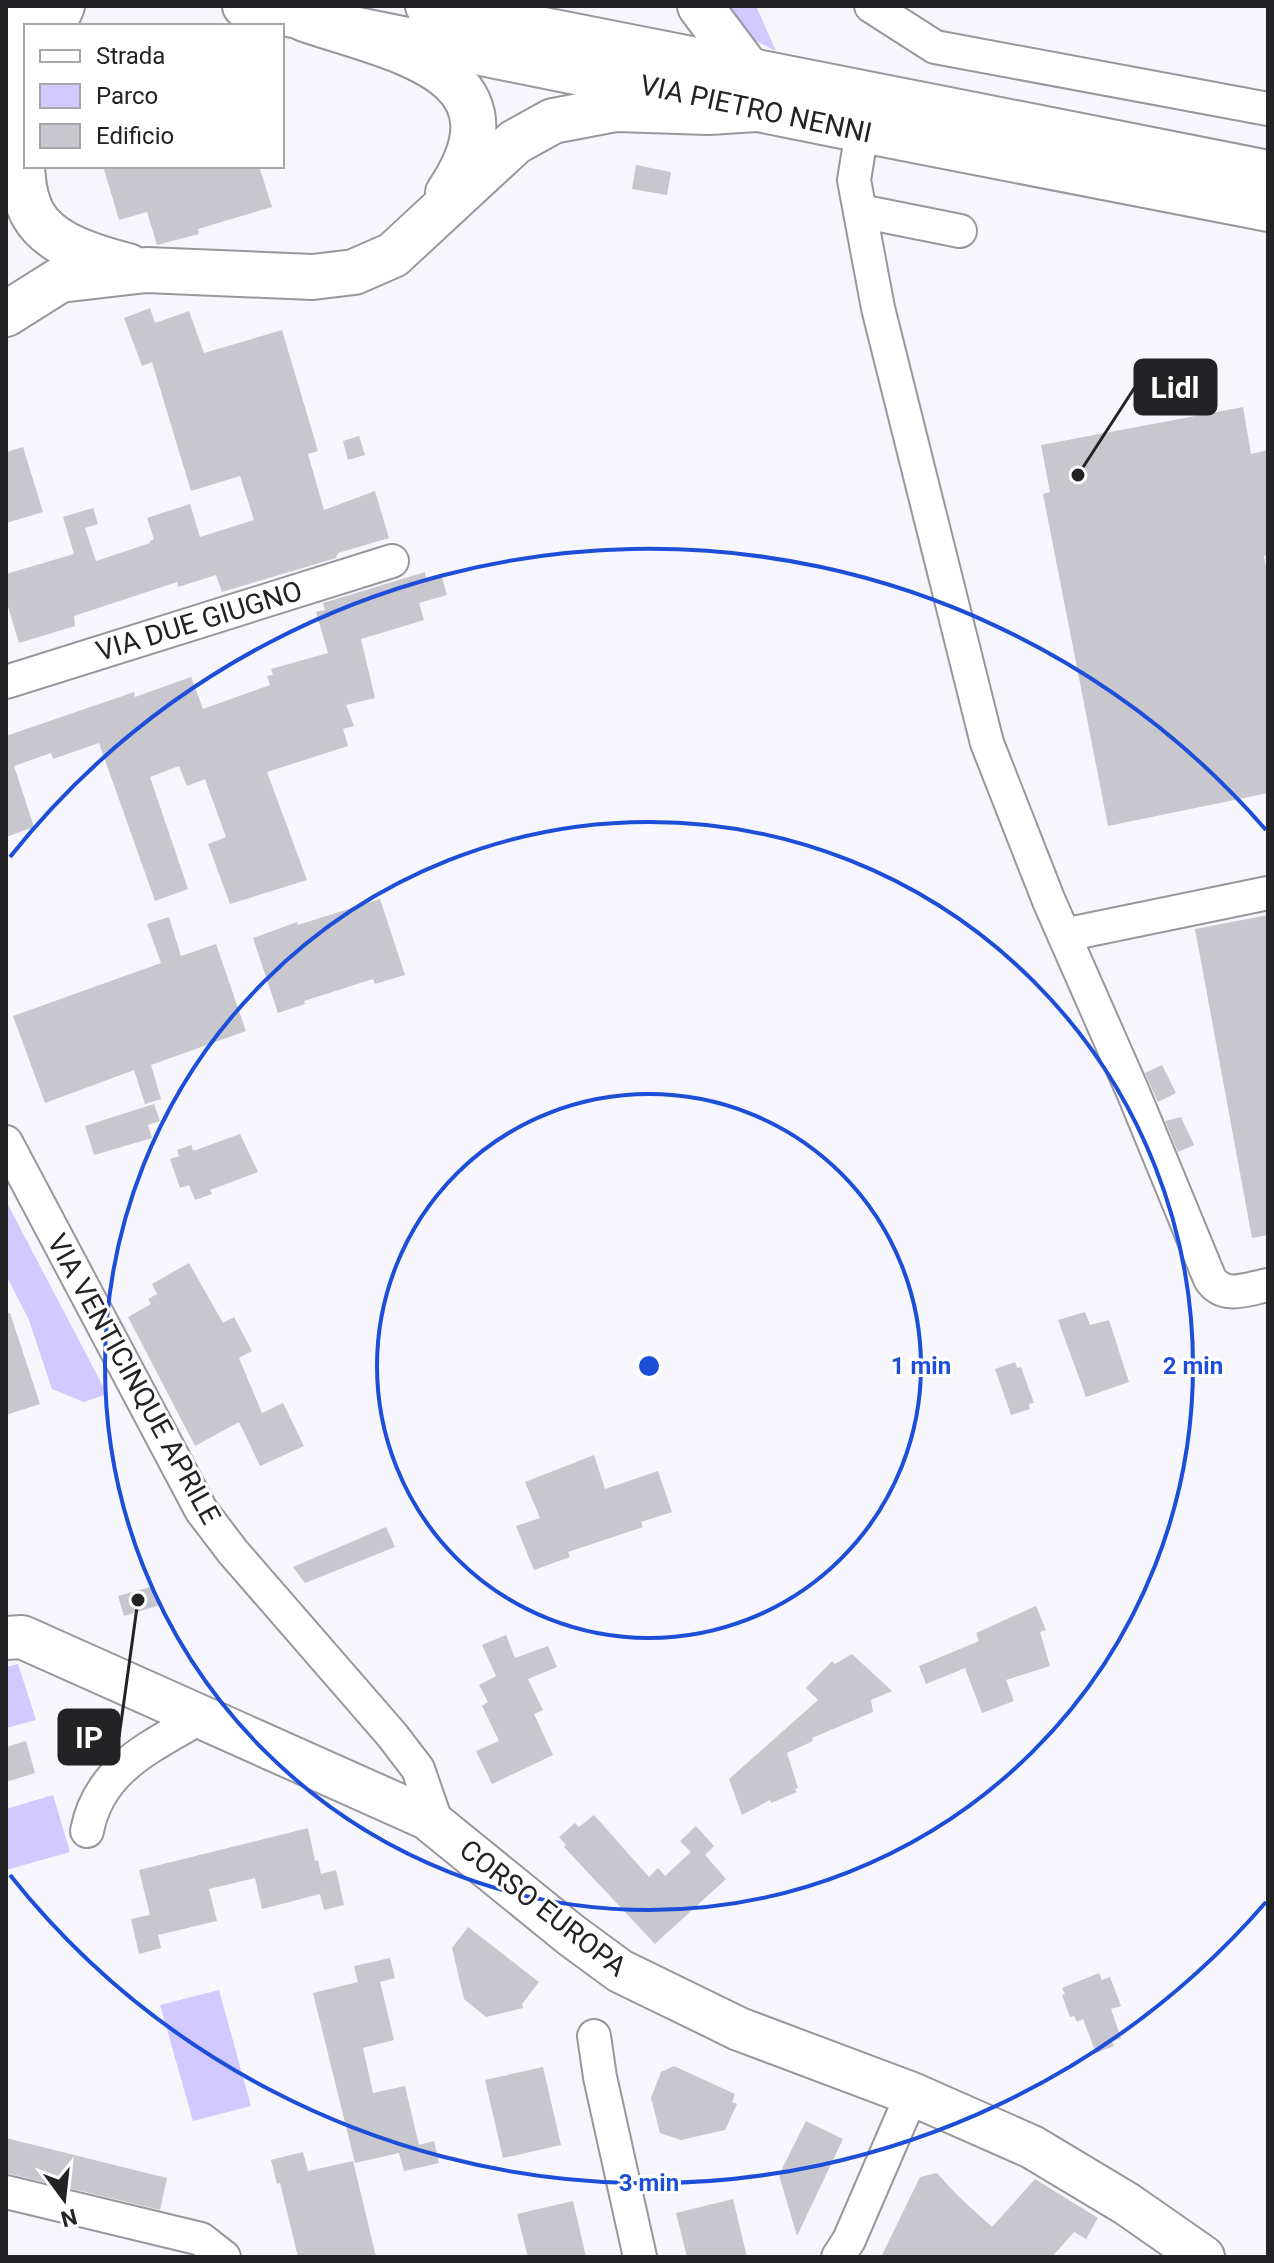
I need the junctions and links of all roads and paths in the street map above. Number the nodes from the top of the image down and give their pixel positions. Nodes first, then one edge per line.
1 (244, 6) edge
2 (427, 6) edge
3 (700, 6) edge
4 (871, 6) edge
5 (305, 19) junction
6 (24, 33) edge
7 (18, 86) edge
8 (752, 89) junction
9 (1268, 109) edge
10 (968, 113) junction
11 (862, 131) junction
12 (6, 142) edge
13 (1268, 147) edge
14 (1268, 172) edge
15 (1268, 210) edge
16 (860, 211) junction
17 (960, 231) dead end
18 (419, 234) junction
19 (146, 270) junction
20 (6, 314) edge
21 (392, 561) dead end
22 (6, 682) edge
23 (1268, 893) edge
24 (1064, 935) junction
25 (6, 1142) edge
26 (1268, 1285) edge
27 (6, 1638) edge
28 (201, 1717) junction
29 (403, 1750) junction
30 (358, 1787) junction
31 (423, 1806) junction
32 (87, 1831) dead end
33 (594, 2036) dead end
34 (912, 2094) junction
35 (6, 2192) edge
36 (224, 2257) edge
37 (640, 2257) edge
38 (838, 2257) edge
39 (1203, 2257) edge

1 - 5 main road, VIA PIETRO NENNI
2 - 8 main road, VIA PIETRO NENNI
3 - 8 highway
4 - 9 street
5 - 8 main road, VIA PIETRO NENNI
5 - 18 highway
6 - 7 highway
7 - 12 highway
7 - 19 highway
8 - 10 main road, VIA PIETRO NENNI
8 - 11 main road, VIA PIETRO NENNI
8 - 18 highway
10 - 13 main road
10 - 14 main road, VIA PIETRO NENNI
11 - 15 main road, VIA PIETRO NENNI
11 - 16 street
16 - 17 street
16 - 24 street
18 - 19 highway
19 - 20 highway
21 - 22 street, VIA DUE GIUGNO
23 - 24 street
24 - 26 street
25 - 29 street, VIA VENTICINQUE APRILE
27 - 28 main road, CORSO EUROPA
28 - 30 main road, CORSO EUROPA
28 - 32 street
29 - 30 street
29 - 31 street
30 - 31 main road, CORSO EUROPA
31 - 34 main road, CORSO EUROPA
33 - 37 street
34 - 38 street
34 - 39 main road, CORSO EUROPA
35 - 36 street

